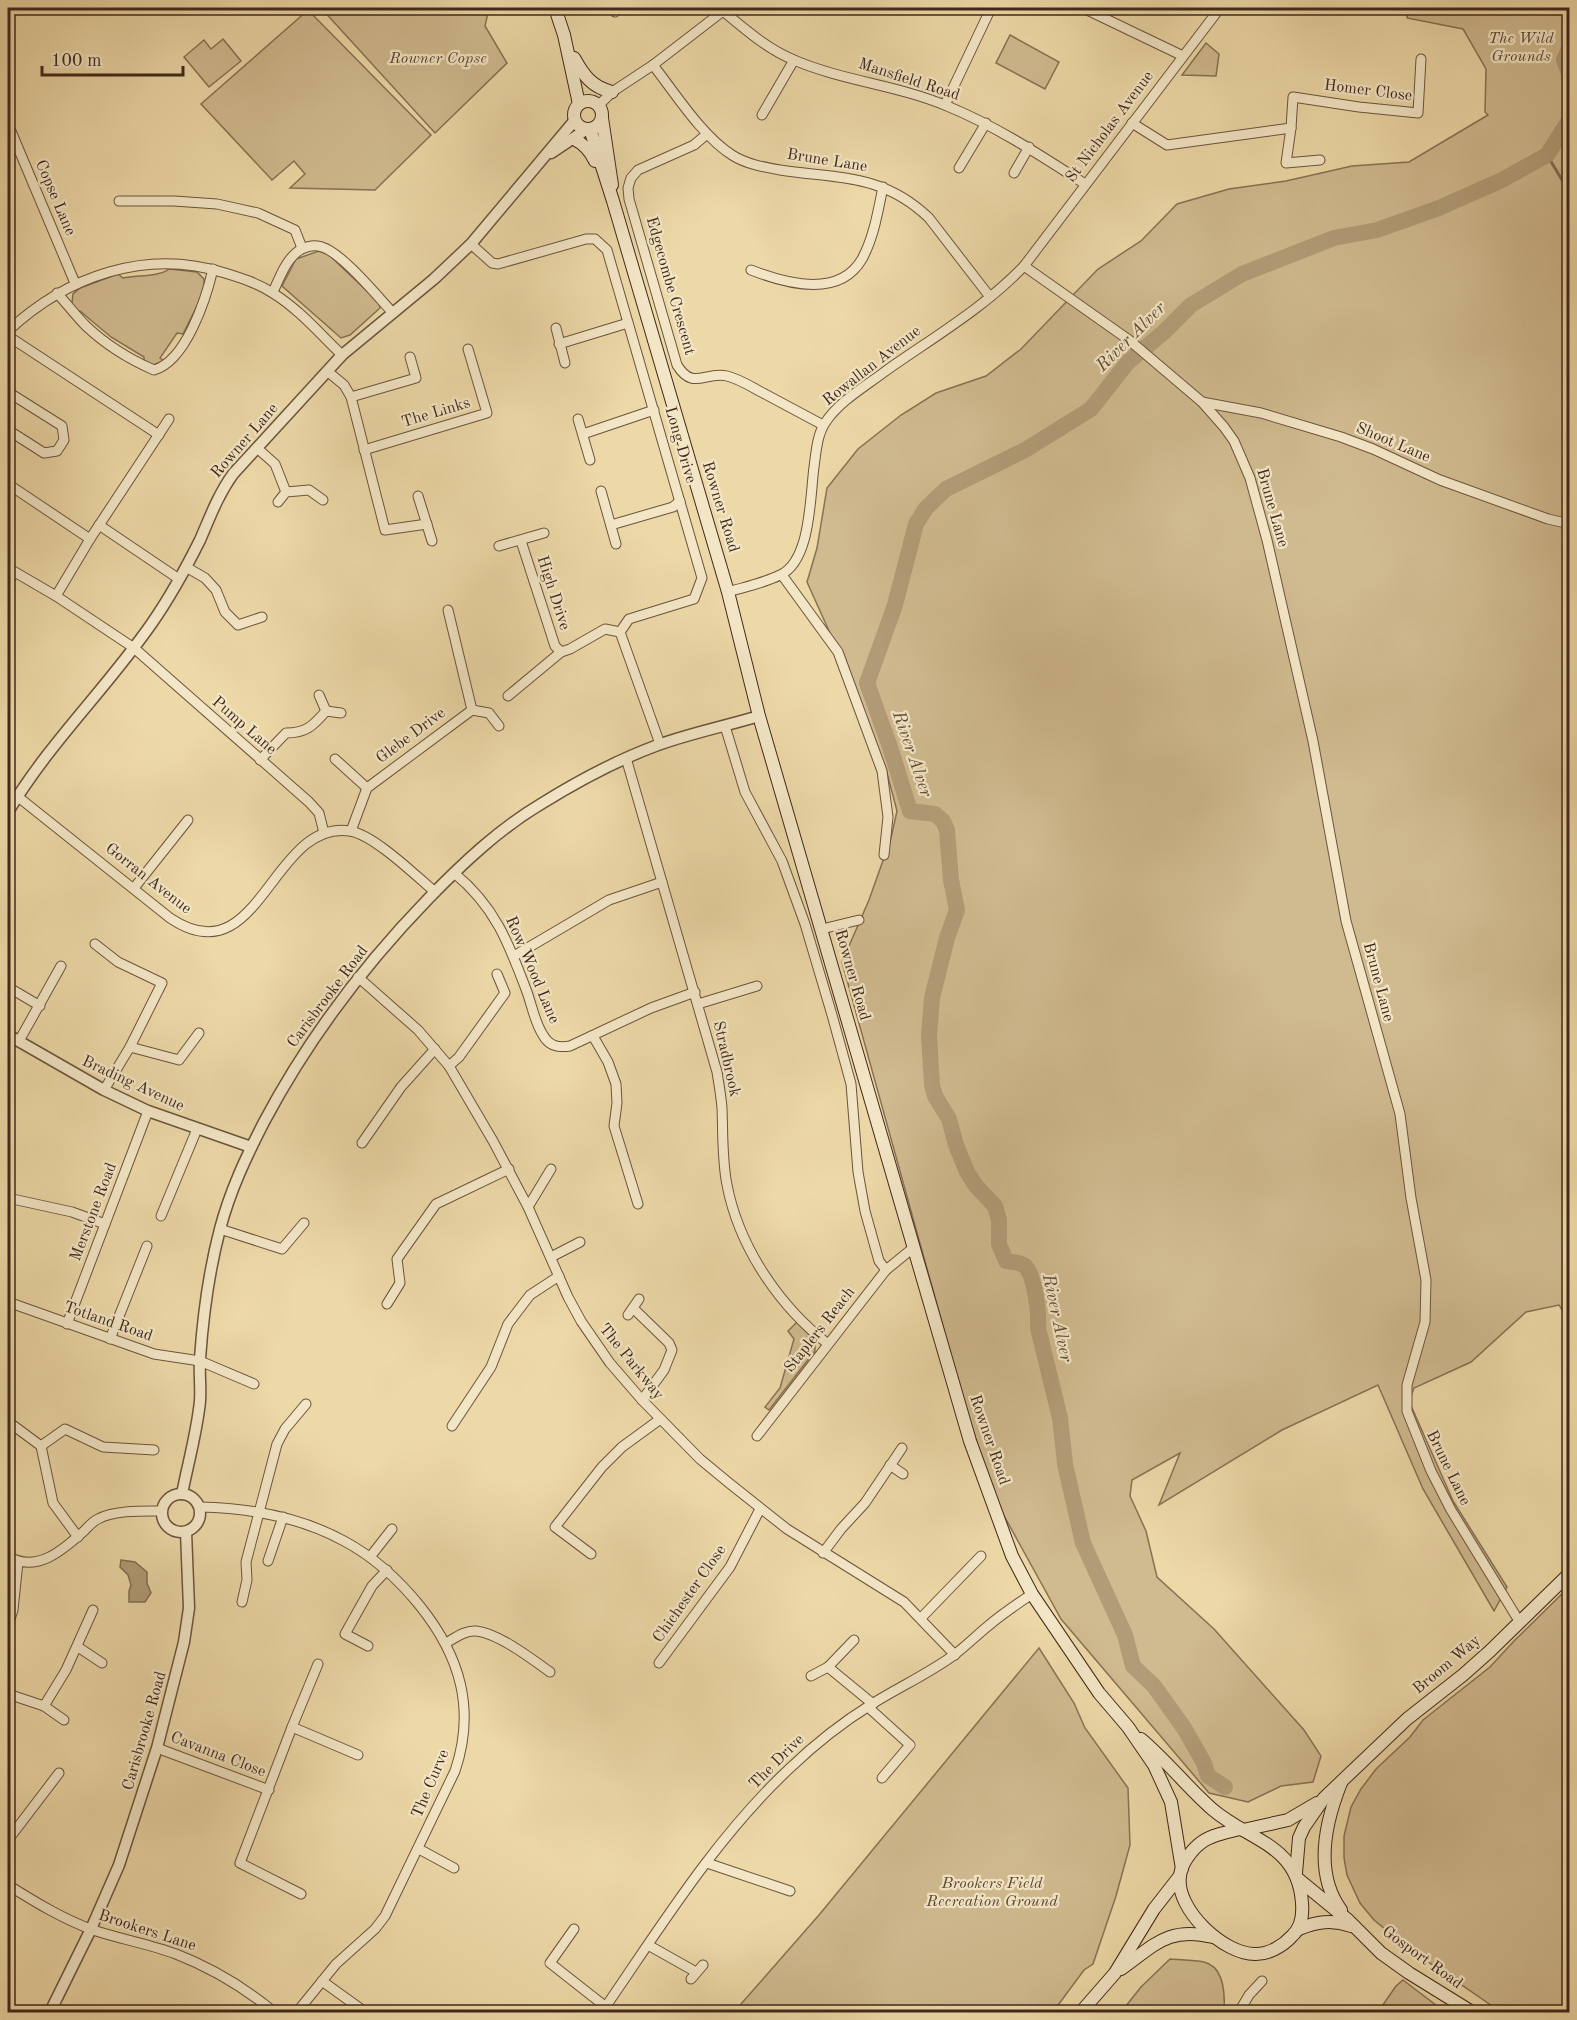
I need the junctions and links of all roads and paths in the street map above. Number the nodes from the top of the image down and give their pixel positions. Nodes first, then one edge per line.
1 (555, 8) edge
2 (991, 8) edge
3 (1083, 8) edge
4 (1220, 8) edge
5 (725, 9) edge
6 (1100, 11) edge
7 (564, 35) junction
8 (1183, 56) junction
9 (574, 58) junction
10 (1421, 59) dead end
11 (794, 60) junction
12 (653, 65) junction
13 (612, 92) junction
14 (945, 105) junction
15 (592, 107) junction
16 (762, 115) dead end
17 (575, 120) junction
18 (986, 123) junction
19 (1132, 123) junction
20 (8, 124) edge
21 (1291, 128) junction
22 (589, 129) junction
23 (707, 134) junction
24 (574, 139) junction
25 (1029, 147) junction
26 (1320, 160) dead end
27 (538, 162) junction
28 (959, 168) dead end
29 (602, 172) junction
30 (1014, 173) dead end
31 (1085, 184) junction
32 (883, 187) junction
33 (119, 201) dead end
34 (613, 201) junction
35 (471, 244) junction
36 (302, 248) junction
37 (1024, 266) junction
38 (213, 269) junction
39 (751, 270) dead end
40 (75, 283) junction
41 (273, 292) junction
42 (57, 293) junction
43 (990, 297) junction
44 (393, 313) junction
45 (628, 323) junction
46 (555, 328) dead end
47 (8, 331) edge
48 (8, 336) edge
49 (559, 344) junction
50 (468, 349) dead end
51 (342, 356) junction
52 (410, 357) dead end
53 (565, 363) dead end
54 (327, 371) junction
55 (8, 392) edge
56 (351, 397) junction
57 (1202, 402) junction
58 (654, 410) junction
59 (169, 419) dead end
60 (578, 419) dead end
61 (823, 425) junction
62 (8, 430) edge
63 (584, 434) junction
64 (159, 435) junction
65 (256, 448) junction
66 (364, 450) junction
67 (590, 460) dead end
68 (8, 484) edge
69 (601, 491) dead end
70 (286, 492) junction
71 (418, 496) dead end
72 (323, 501) dead end
73 (680, 501) junction
74 (278, 502) dead end
75 (427, 524) junction
76 (1569, 524) edge
77 (99, 525) junction
78 (611, 525) junction
79 (544, 533) dead end
80 (90, 539) junction
81 (432, 541) dead end
82 (521, 541) junction
83 (616, 544) dead end
84 (499, 546) dead end
85 (186, 567) junction
86 (11, 570) edge
87 (782, 575) junction
88 (179, 579) junction
89 (8, 583) edge
90 (728, 592) junction
91 (56, 596) junction
92 (448, 610) dead end
93 (262, 617) dead end
94 (620, 632) junction
95 (134, 648) junction
96 (561, 652) junction
97 (319, 695) dead end
98 (508, 696) dead end
99 (472, 710) junction
100 (326, 711) junction
101 (341, 713) dead end
102 (759, 716) junction
103 (499, 726) dead end
104 (725, 726) junction
105 (660, 744) junction
106 (626, 758) junction
107 (335, 759) dead end
108 (260, 760) junction
109 (367, 788) junction
110 (17, 796) junction
111 (8, 812) edge
112 (188, 820) dead end
113 (351, 831) junction
114 (324, 833) junction
115 (884, 855) dead end
116 (454, 873) junction
117 (662, 882) junction
118 (134, 888) junction
119 (435, 891) junction
120 (859, 920) dead end
121 (822, 929) junction
122 (95, 944) dead end
123 (514, 956) junction
124 (61, 966) dead end
125 (497, 974) dead end
126 (358, 977) junction
127 (757, 986) dead end
128 (8, 987) edge
129 (694, 992) junction
130 (698, 1004) junction
131 (40, 1006) junction
132 (199, 1033) dead end
133 (8, 1035) edge
134 (593, 1036) junction
135 (19, 1041) junction
136 (130, 1047) junction
137 (435, 1049) junction
138 (449, 1066) junction
139 (104, 1090) junction
140 (148, 1111) junction
141 (197, 1129) junction
142 (362, 1143) dead end
143 (251, 1146) junction
144 (508, 1169) junction
145 (551, 1169) dead end
146 (8, 1198) edge
147 (638, 1204) dead end
148 (528, 1207) junction
149 (161, 1216) dead end
150 (304, 1223) dead end
151 (105, 1224) junction
152 (220, 1229) junction
153 (580, 1242) dead end
154 (147, 1246) dead end
155 (913, 1248) junction
156 (551, 1257) junction
157 (886, 1270) junction
158 (559, 1276) junction
159 (639, 1299) dead end
160 (8, 1302) edge
161 (387, 1304) dead end
162 (67, 1324) junction
163 (110, 1339) junction
164 (828, 1344) junction
165 (200, 1361) junction
166 (254, 1384) dead end
167 (642, 1400) junction
168 (306, 1404) dead end
169 (659, 1420) junction
170 (10, 1423) dead end
171 (452, 1426) dead end
172 (757, 1436) dead end
173 (41, 1446) junction
174 (902, 1448) dead end
175 (153, 1450) dead end
176 (890, 1466) junction
177 (903, 1474) dead end
178 (182, 1494) junction
179 (200, 1507) junction
180 (760, 1509) junction
181 (162, 1511) junction
182 (260, 1511) junction
183 (283, 1517) junction
184 (392, 1529) dead end
185 (186, 1532) junction
186 (78, 1537) junction
187 (823, 1553) junction
188 (591, 1554) dead end
189 (8, 1556) edge
190 (981, 1556) dead end
191 (370, 1557) junction
192 (268, 1561) dead end
193 (18, 1562) junction
194 (387, 1570) junction
195 (1569, 1573) edge
196 (1032, 1594) junction
197 (242, 1602) dead end
198 (93, 1610) dead end
199 (921, 1618) junction
200 (1519, 1621) junction
201 (8, 1625) edge
202 (854, 1640) dead end
203 (446, 1643) junction
204 (368, 1646) dead end
205 (78, 1647) junction
206 (955, 1655) junction
207 (102, 1663) dead end
208 (659, 1663) dead end
209 (318, 1664) dead end
210 (828, 1667) junction
211 (550, 1672) dead end
212 (811, 1676) dead end
213 (8, 1694) edge
214 (871, 1705) junction
215 (44, 1706) junction
216 (64, 1720) dead end
217 (292, 1727) junction
218 (1128, 1727) junction
219 (157, 1748) junction
220 (358, 1755) dead end
221 (59, 1773) dead end
222 (882, 1778) dead end
223 (1342, 1779) junction
224 (269, 1790) junction
225 (1324, 1798) junction
226 (1242, 1829) junction
227 (8, 1840) edge
228 (418, 1850) junction
229 (707, 1863) junction
230 (454, 1868) dead end
231 (1181, 1873) junction
232 (1297, 1876) junction
233 (8, 1885) edge
234 (790, 1891) dead end
235 (301, 1894) dead end
236 (1351, 1924) junction
237 (92, 1929) junction
238 (574, 1929) dead end
239 (1299, 1929) junction
240 (1215, 1938) junction
241 (648, 1945) junction
242 (697, 1972) dead end
243 (1115, 1973) junction
244 (322, 1981) junction
245 (1262, 1981) dead end
246 (1239, 1989) dead end
247 (1249, 1995) junction
248 (604, 2010) edge
249 (50, 2013) edge
250 (274, 2013) edge
251 (297, 2013) edge
252 (365, 2013) edge
253 (1081, 2013) edge
254 (1239, 2013) edge
255 (1472, 2013) edge

1 - 7 main road, Rowner Road
2 - 14 street
3 - 6 street
4 - 8 street, St Nicholas Avenue
5 - 11 street, Mansfield Road
5 - 12 street
6 - 8 street
7 - 9 main road, Rowner Road
7 - 15 main road, Rowner Road
8 - 19 street, St Nicholas Avenue
9 - 13 main road
9 - 15 main road, Rowner Road
10 - 21 street, Homer Close
11 - 14 street, Mansfield Road
11 - 16 street
12 - 13 street
12 - 23 street, Brune Lane
13 - 15 street
14 - 18 street, Mansfield Road
15 - 17 main road
15 - 22 main road
15 - 34 main road, Rowner Road
17 - 22 main road
17 - 27 street, Rowner Lane
18 - 25 street, Mansfield Road
18 - 28 street
19 - 21 street
19 - 31 street, St Nicholas Avenue
20 - 40 street, Copse Lane
21 - 26 street, Homer Close
22 - 24 street, Rowner Lane
22 - 29 main road, Rowner Road
23 - 32 street, Brune Lane
23 - 61 street, Edgecombe Crescent
24 - 27 street, Rowner Lane
24 - 29 main road
25 - 30 street
25 - 31 street, Mansfield Road
27 - 35 street, Rowner Lane
29 - 34 main road, Rowner Road
31 - 37 street, St Nicholas Avenue
32 - 39 street
32 - 43 street, Brune Lane
33 - 36 street
34 - 90 main road, Rowner Road
35 - 44 street, Rowner Lane
35 - 45 street, Long Drive
36 - 41 street
36 - 44 street
37 - 43 street, Rowallan Avenue
37 - 57 street, Brune Lane
38 - 40 street
38 - 41 street
38 - 42 street
40 - 42 street
41 - 51 street
42 - 47 street
43 - 61 street, Rowallan Avenue
44 - 51 street, Rowner Lane
45 - 49 street
45 - 58 street, Long Drive
46 - 49 street
48 - 64 street
49 - 53 street
50 - 66 street, The Links
51 - 54 street, Rowner Lane
52 - 56 street
54 - 56 street
54 - 65 street, Rowner Lane
55 - 62 street
56 - 66 street
57 - 76 street, Shoot Lane
57 - 200 street, Brune Lane
58 - 63 street
58 - 73 street, Long Drive
59 - 64 street
60 - 63 street
61 - 87 street, Rowallan Avenue
63 - 67 street
64 - 77 street
65 - 70 street
65 - 85 street, Rowner Lane
66 - 75 street
68 - 80 street
69 - 78 street
70 - 72 street
70 - 74 street
71 - 75 street
73 - 78 street
73 - 94 street, Long Drive
75 - 81 street
77 - 80 street
77 - 88 street
78 - 83 street
79 - 82 street, High Drive
80 - 91 street
82 - 84 street, High Drive
82 - 96 street, High Drive
85 - 88 street, Rowner Lane
85 - 93 street
86 - 89 street
86 - 91 street, Pump Lane
87 - 90 street
87 - 115 street
88 - 95 street, Rowner Lane
90 - 102 main road, Rowner Road
91 - 95 street, Pump Lane
92 - 99 street
94 - 96 street
94 - 105 street
95 - 108 street, Pump Lane
95 - 110 street, Rowner Lane
96 - 98 street
97 - 100 street
99 - 103 street
99 - 109 street, Glebe Drive
100 - 101 street
100 - 108 street
102 - 104 street, Carisbrooke Road
102 - 121 main road, Rowner Road
104 - 105 street, Carisbrooke Road
104 - 157 street
105 - 106 street, Carisbrooke Road
106 - 116 street, Carisbrooke Road
106 - 117 street, Stradbrook
107 - 109 street
108 - 114 street, Pump Lane
109 - 113 street
110 - 111 street, Rowner Lane
110 - 118 street, Gorran Avenue
112 - 118 street
113 - 114 street, Gorran Avenue
113 - 119 street
114 - 118 street, Gorran Avenue
116 - 119 street, Carisbrooke Road
116 - 123 street, Row Wood Lane
117 - 123 street
117 - 129 street, Stradbrook
119 - 126 street, Carisbrooke Road
120 - 121 street
121 - 155 main road, Rowner Road
122 - 136 street
123 - 134 street, Row Wood Lane
124 - 131 street
125 - 138 street
126 - 137 street, The Parkway
126 - 143 street, Carisbrooke Road
127 - 130 street
128 - 131 street
129 - 130 street, Stradbrook
129 - 134 street, Row Wood Lane
130 - 164 street, Stradbrook
131 - 135 street
132 - 136 street
133 - 135 street, Brading Avenue
134 - 147 street
135 - 139 street, Brading Avenue
136 - 139 street
137 - 138 street, The Parkway
137 - 142 street
138 - 144 street, The Parkway
139 - 140 street, Brading Avenue
140 - 141 street, Brading Avenue
140 - 151 street, Merstone Road
141 - 143 street, Brading Avenue
141 - 149 street
143 - 152 street, Carisbrooke Road
144 - 148 street, The Parkway
144 - 161 street
145 - 148 street
146 - 151 street
148 - 156 street, The Parkway
150 - 152 street
151 - 162 street, Merstone Road
152 - 165 street, Carisbrooke Road
153 - 156 street
154 - 163 street
155 - 157 street, Staplers Reach
155 - 196 main road, Rowner Road
156 - 158 street, The Parkway
157 - 164 street, Staplers Reach
158 - 167 street, The Parkway
158 - 171 street
159 - 167 street
160 - 162 street, Totland Road
162 - 163 street, Totland Road
163 - 165 street, Totland Road
164 - 172 street, Staplers Reach
165 - 166 street, Totland Road
165 - 178 street, Carisbrooke Road
167 - 169 street, The Parkway
168 - 182 street
169 - 180 street, The Parkway
169 - 188 street
170 - 173 street
173 - 175 street
173 - 186 street
174 - 176 street
176 - 177 street
176 - 187 street
178 - 179 street
178 - 181 street
179 - 182 street, The Curve
179 - 185 street
180 - 187 street, The Parkway
180 - 208 street, Chichester Close
181 - 185 street
181 - 186 street
182 - 183 street, The Curve
182 - 197 street
183 - 191 street, The Curve
183 - 192 street
184 - 191 street
185 - 219 street, Carisbrooke Road
186 - 193 street
187 - 199 street, The Parkway
189 - 193 street
190 - 199 street
191 - 194 street, The Curve
193 - 201 street
194 - 203 street, The Curve
194 - 204 street
195 - 200 main road, Broom Way
196 - 206 street, The Drive
196 - 218 main road, Rowner Road
198 - 205 street
199 - 206 street, The Parkway
200 - 223 main road, Broom Way
202 - 210 street
203 - 211 street
203 - 228 street, The Curve
205 - 207 street
205 - 215 street
206 - 214 street, The Drive
209 - 217 street, Cavanna Close
210 - 212 street
210 - 214 street
213 - 215 street
214 - 222 street
214 - 229 street, The Drive
215 - 216 street
217 - 220 street
217 - 224 street, Cavanna Close
218 - 226 main road, Rowner Road
218 - 231 main road, Rowner Road
219 - 224 street, Cavanna Close
219 - 237 street, Carisbrooke Road
221 - 227 street
223 - 225 main road, Broom Way
223 - 236 main road, Broom Way
224 - 235 street, Cavanna Close
225 - 226 main road, Broom Way
225 - 232 main road, Broom Way
226 - 231 main road
226 - 232 main road
228 - 230 street
228 - 244 street, The Curve
229 - 234 street
229 - 241 street, The Drive
231 - 240 main road
231 - 243 main road
232 - 236 main road
232 - 239 main road
233 - 237 street, Brookers Lane
236 - 239 main road
236 - 255 main road, Gosport Road
237 - 249 street, Carisbrooke Road
237 - 250 street, Brookers Lane
238 - 248 street
239 - 240 main road
240 - 243 main road
241 - 242 street
241 - 248 street, The Drive
243 - 253 main road
244 - 251 street, The Curve
244 - 252 street
245 - 247 street
246 - 247 street
247 - 254 street

